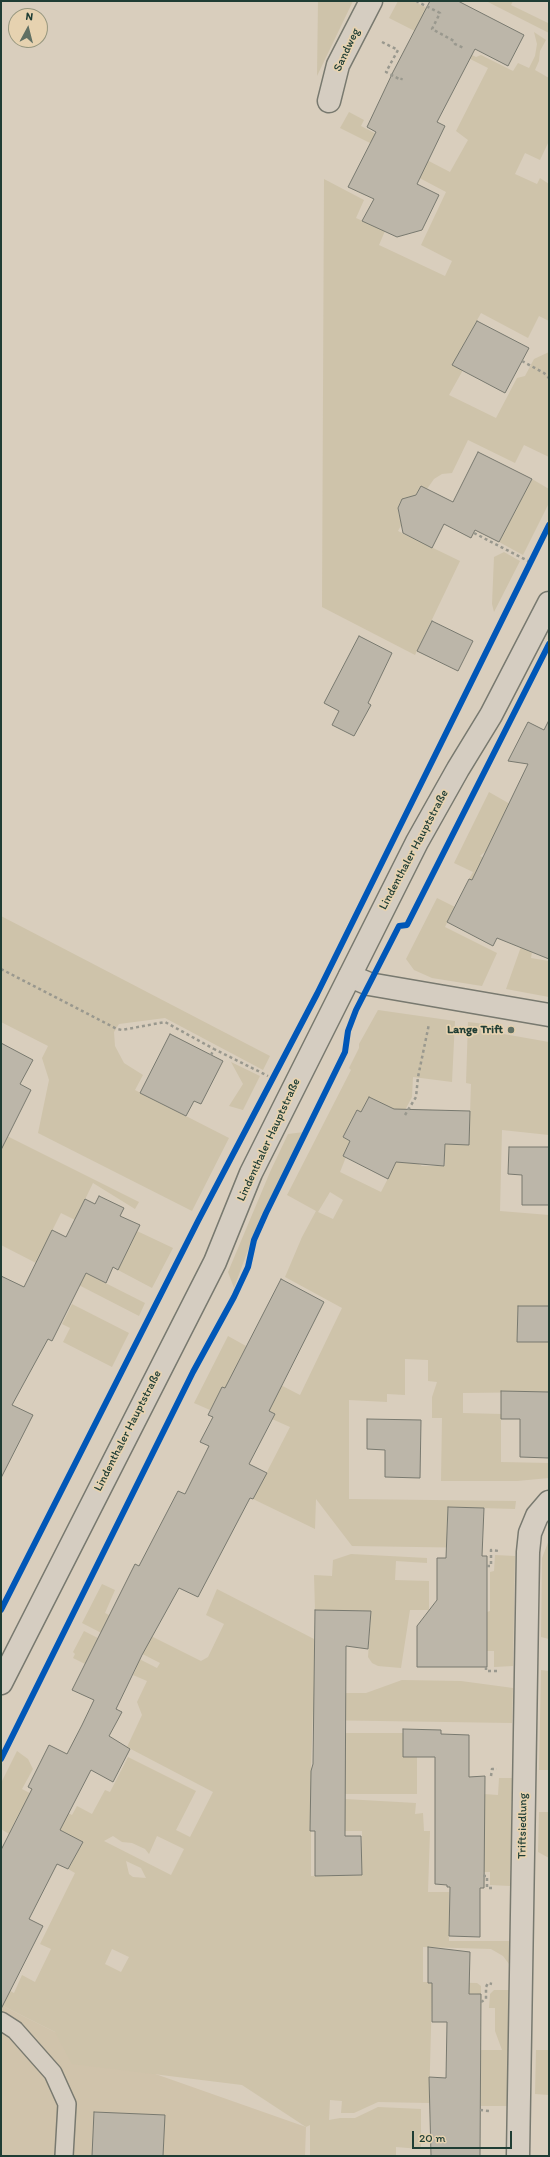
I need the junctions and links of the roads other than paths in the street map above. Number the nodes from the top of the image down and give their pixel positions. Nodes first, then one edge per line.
1 (371, 1) edge
2 (329, 101) dead end
3 (549, 603) edge
4 (350, 976) junction
5 (549, 1015) edge
6 (549, 1502) edge
7 (1, 1683) edge
8 (1, 2020) edge
9 (64, 2156) edge
10 (518, 2156) edge

1 - 2 street, Sandweg
3 - 4 street, Lindenthaler Hauptstraße
4 - 5 street
4 - 7 street, Lindenthaler Hauptstraße
6 - 10 street, Triftsiedlung
8 - 9 lane

